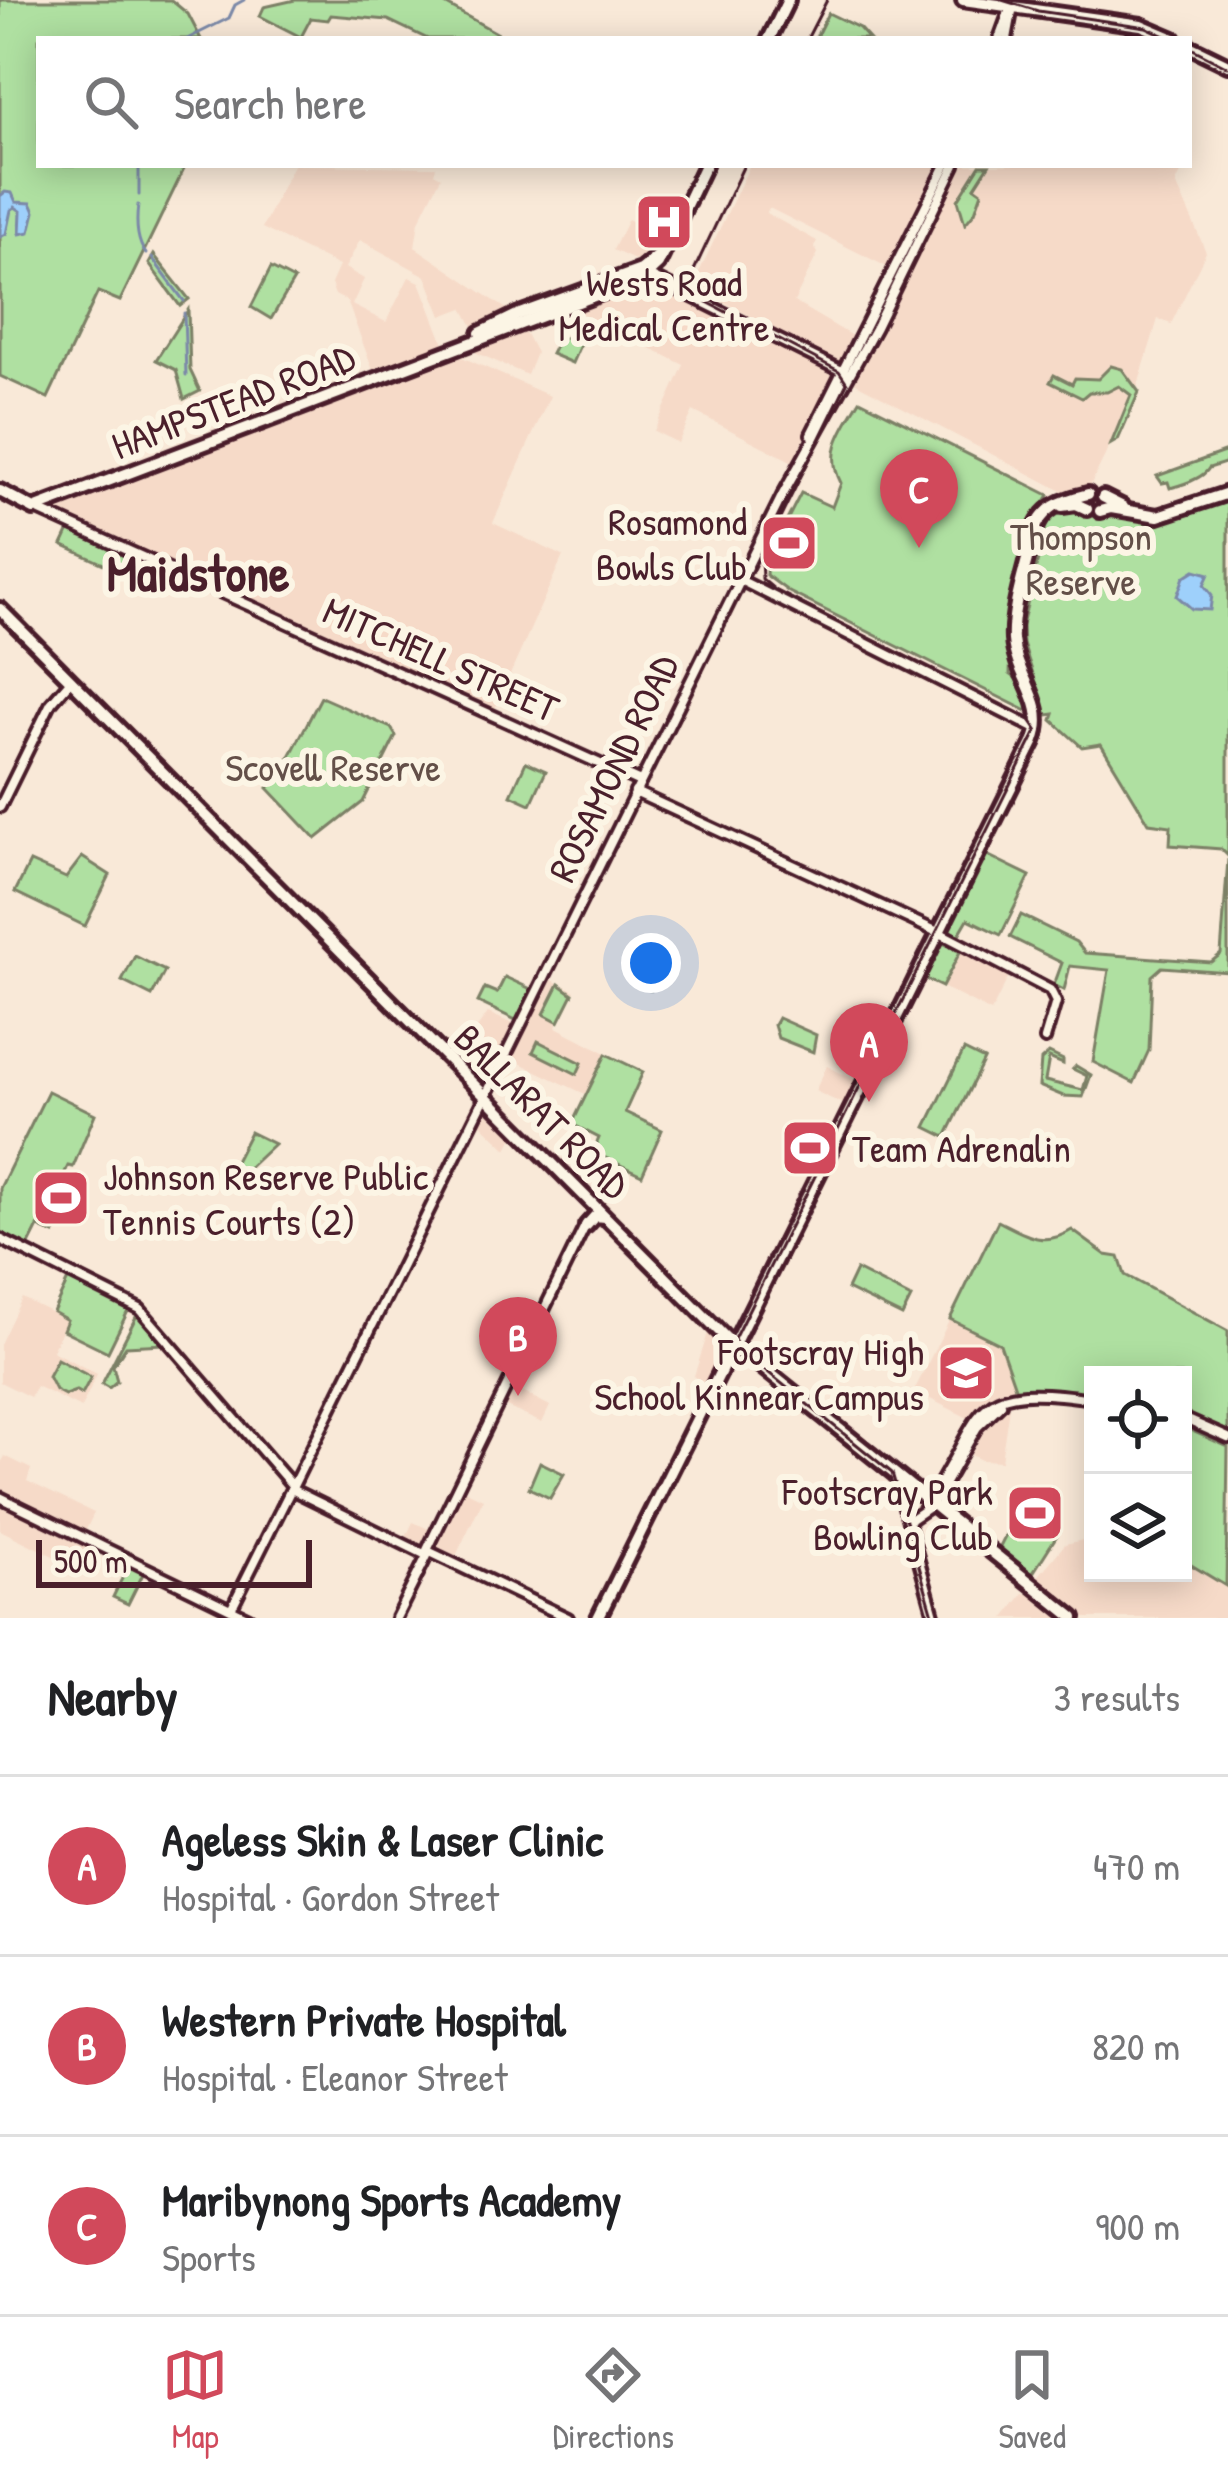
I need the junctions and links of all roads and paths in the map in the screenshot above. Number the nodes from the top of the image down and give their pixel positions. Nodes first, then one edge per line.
1 (788, 0) edge
2 (963, 0) edge
3 (1004, 7) junction
4 (770, 36) edge
5 (1003, 36) edge
6 (1167, 36) edge
7 (1192, 47) edge
8 (1228, 65) edge
9 (945, 168) edge
10 (953, 168) edge
11 (705, 169) edge
12 (924, 220) junction
13 (644, 272) junction
14 (843, 380) junction
15 (1228, 493) edge
16 (0, 494) edge
17 (1088, 494) junction
18 (1103, 497) junction
19 (51, 509) junction
20 (1094, 510) junction
21 (1167, 514) junction
22 (740, 580) junction
23 (0, 609) edge
24 (1021, 663) junction
25 (71, 680) junction
26 (1040, 728) junction
27 (638, 787) junction
28 (0, 807) edge
29 (937, 934) junction
30 (1045, 1039) dead end
31 (484, 1095) junction
32 (597, 1208) junction
33 (607, 1218) junction
34 (586, 1226) junction
35 (0, 1239) edge
36 (747, 1313) junction
37 (732, 1343) junction
38 (747, 1355) junction
39 (1084, 1399) edge
40 (1192, 1422) edge
41 (1228, 1438) edge
42 (895, 1473) junction
43 (290, 1486) junction
44 (0, 1497) edge
45 (931, 1502) junction
46 (907, 1518) junction
47 (426, 1555) junction
48 (231, 1609) junction
49 (249, 1618) edge
50 (396, 1618) edge
51 (565, 1618) edge
52 (598, 1618) edge
53 (935, 1618) edge
54 (1074, 1618) edge

1 - 4 main road
2 - 3 main road
3 - 5 street
3 - 5 street
3 - 6 main road
7 - 8 main road
9 - 12 street, ROSAMOND ROAD
10 - 12 street, ROSAMOND ROAD
11 - 13 main road
12 - 14 street, ROSAMOND ROAD
13 - 14 street
13 - 19 main road, HAMPSTEAD ROAD
14 - 22 street, ROSAMOND ROAD
15 - 21 main road
16 - 19 main road, HAMPSTEAD ROAD
17 - 18 main road
17 - 20 main road
17 - 24 main road
18 - 20 main road
18 - 21 main road
19 - 27 street, MITCHELL STREET
20 - 21 main road
20 - 24 main road
22 - 26 street
22 - 27 street, ROSAMOND ROAD
23 - 25 main road, BALLARAT ROAD
24 - 26 main road
25 - 28 street
25 - 31 main road, BALLARAT ROAD
26 - 29 main road
27 - 29 street, MITCHELL STREET
27 - 31 street, ROSAMOND ROAD
29 - 30 street, MITCHELL STREET
29 - 36 main road
31 - 32 main road, BALLARAT ROAD
31 - 43 street, ROSAMOND ROAD
32 - 33 main road, BALLARAT ROAD
32 - 34 street
33 - 34 main road
33 - 37 main road, BALLARAT ROAD
34 - 47 street
35 - 43 street
36 - 37 main road
36 - 38 main road
37 - 38 main road, BALLARAT ROAD
37 - 52 main road
38 - 42 main road, BALLARAT ROAD
39 - 45 street
40 - 41 street
42 - 45 main road, BALLARAT ROAD
42 - 46 street
43 - 47 street
43 - 48 street
44 - 48 street
45 - 46 street
45 - 54 main road, BALLARAT ROAD
46 - 53 street
47 - 50 street
47 - 51 street
48 - 49 street

